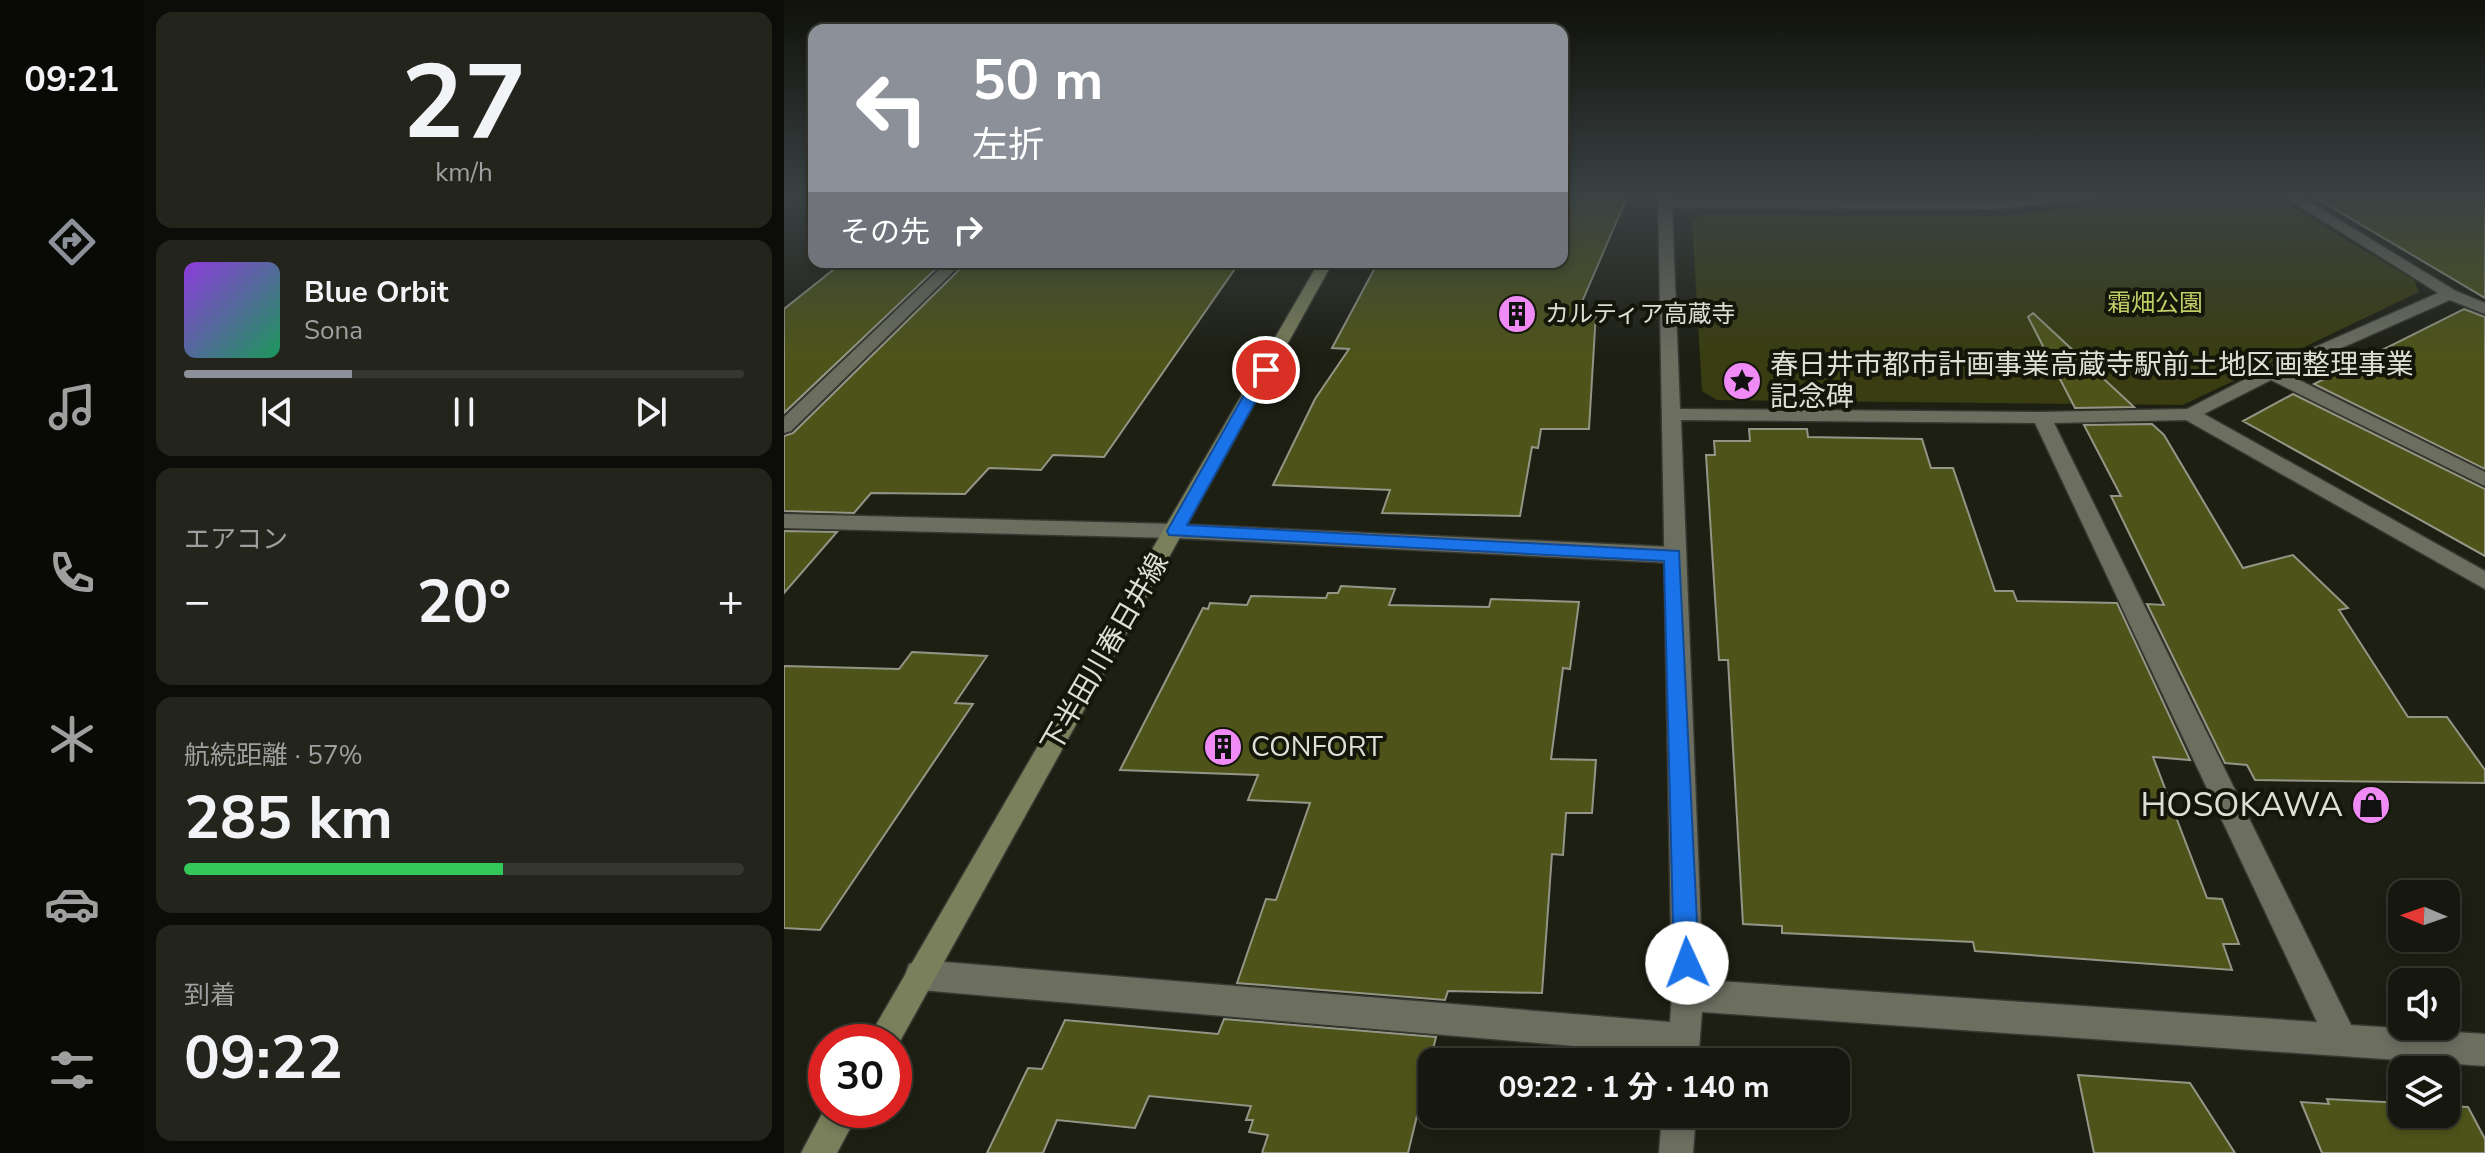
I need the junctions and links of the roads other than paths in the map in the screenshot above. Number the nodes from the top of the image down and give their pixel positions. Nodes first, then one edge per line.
1 (1667, 249) edge
2 (2377, 249) edge
3 (950, 268) edge
4 (1323, 268) edge
5 (2450, 294) junction
6 (2485, 309) edge
7 (2271, 373) junction
8 (1670, 414) junction
9 (2190, 414) junction
10 (2042, 418) junction
11 (784, 427) edge
12 (2485, 480) edge
13 (784, 521) edge
14 (1175, 531) junction
15 (1673, 555) junction
16 (2485, 581) edge
17 (920, 975) junction
18 (1688, 995) junction
19 (892, 1024) edge
20 (2341, 1038) junction
21 (1663, 1048) edge
22 (1683, 1048) edge
23 (2485, 1050) edge
24 (833, 1128) edge
25 (1678, 1128) edge
26 (818, 1153) edge
27 (1676, 1153) edge

1 - 8 street
2 - 5 street
3 - 11 street
4 - 14 main road, 下半田川春日井線
5 - 6 street
5 - 7 street
7 - 9 street
7 - 12 street
8 - 10 street
8 - 15 street
9 - 10 street
9 - 16 street
10 - 20 street
13 - 14 street
14 - 15 street
14 - 17 main road, 下半田川春日井線
15 - 18 street
17 - 19 main road, 下半田川春日井線
17 - 21 street
18 - 20 street
18 - 22 street
20 - 23 street
24 - 26 main road
25 - 27 street

